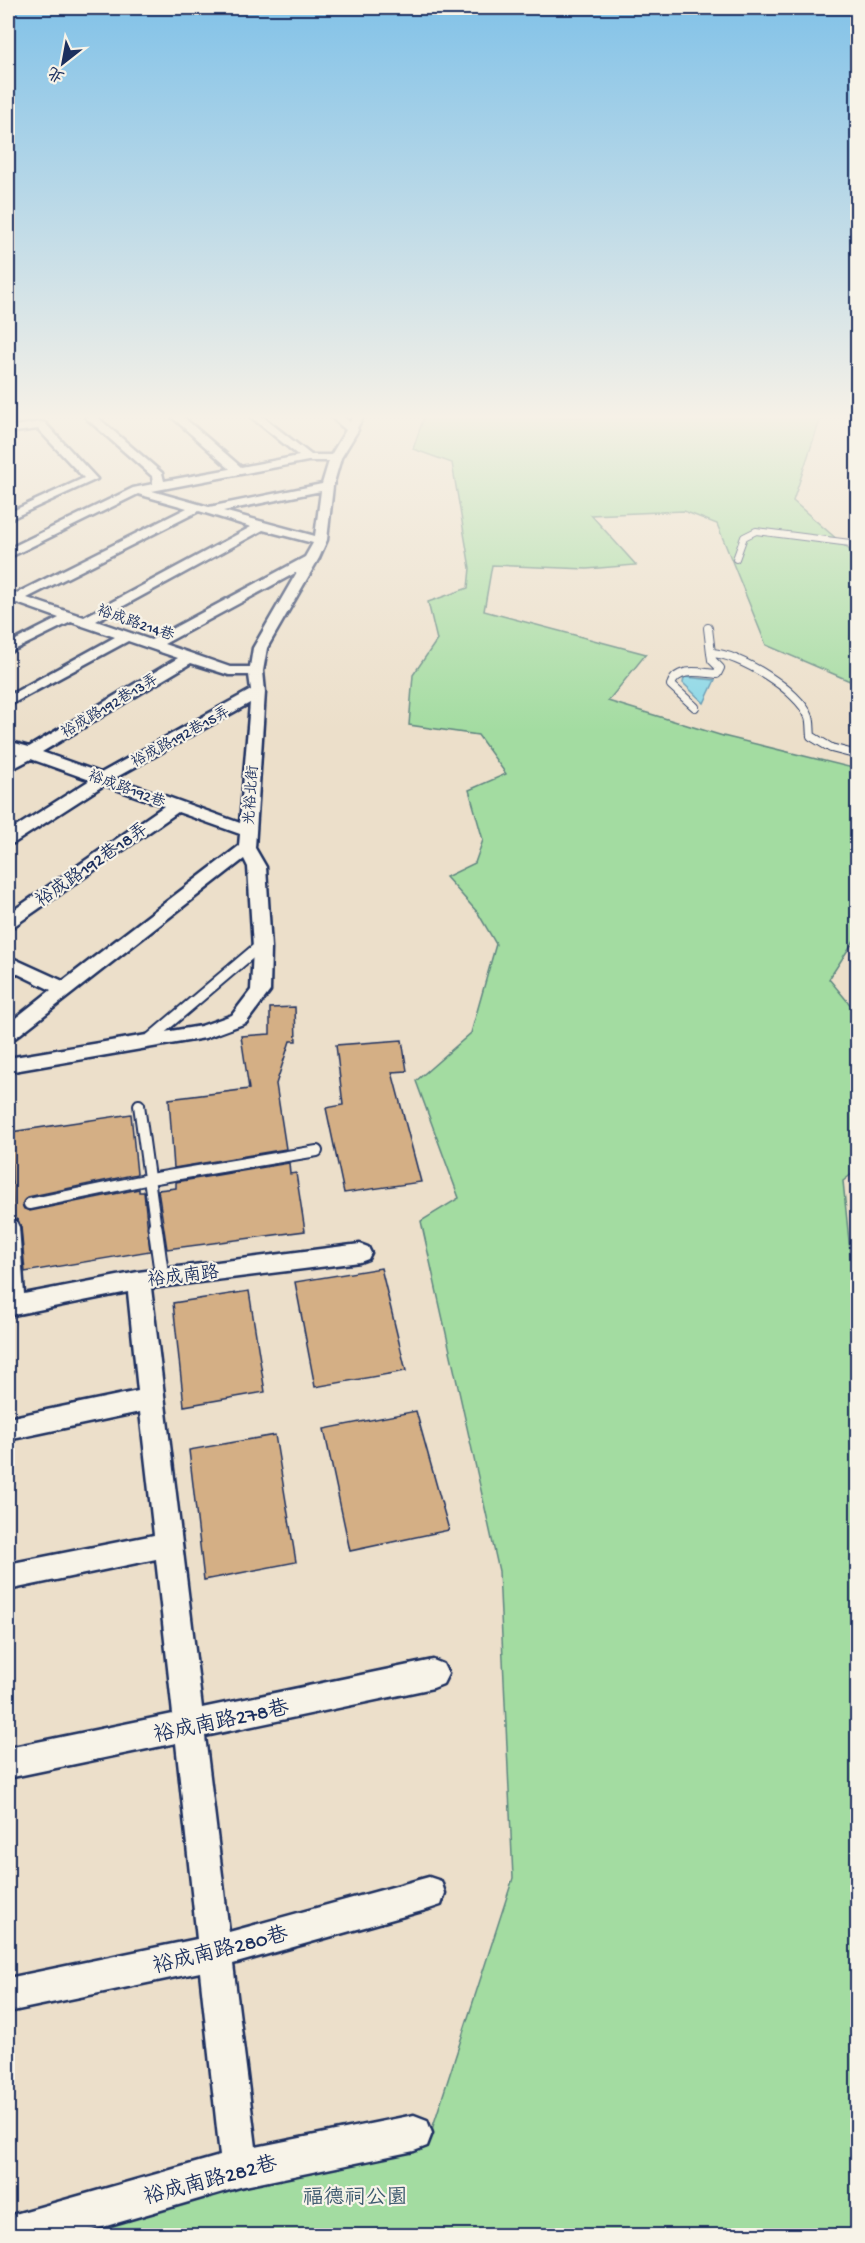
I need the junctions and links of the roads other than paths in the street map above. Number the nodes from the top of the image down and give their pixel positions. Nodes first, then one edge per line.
1 (73, 522) edge
2 (174, 522) edge
3 (246, 522) edge
4 (323, 522) edge
5 (261, 526) junction
6 (321, 540) junction
7 (858, 544) edge
8 (8, 554) edge
9 (313, 558) junction
10 (736, 559) dead end
11 (10, 599) edge
12 (70, 617) junction
13 (85, 622) junction
14 (708, 628) dead end
15 (128, 636) junction
16 (152, 645) junction
17 (8, 649) edge
18 (711, 653) junction
19 (190, 657) junction
20 (256, 670) junction
21 (258, 692) junction
22 (8, 702) edge
23 (695, 707) dead end
24 (8, 745) edge
25 (28, 753) junction
26 (858, 755) edge
27 (8, 766) edge
28 (102, 779) junction
29 (176, 806) junction
30 (8, 839) edge
31 (247, 839) junction
32 (8, 922) edge
33 (262, 944) junction
34 (8, 962) edge
35 (65, 989) junction
36 (32, 1014) junction
37 (8, 1015) edge
38 (8, 1033) edge
39 (144, 1043) junction
40 (8, 1065) edge
41 (139, 1105) dead end
42 (318, 1151) dead end
43 (150, 1179) junction
44 (29, 1204) dead end
45 (8, 1227) edge
46 (360, 1253) dead end
47 (150, 1279) junction
48 (10, 1306) edge
49 (152, 1399) junction
50 (8, 1429) edge
51 (169, 1544) junction
52 (8, 1577) edge
53 (433, 1674) dead end
54 (190, 1727) junction
55 (8, 1763) edge
56 (429, 1893) dead end
57 (216, 1952) junction
58 (8, 1995) edge
59 (414, 2133) dead end
60 (240, 2169) junction
61 (8, 2235) edge

1 - 8 street
2 - 11 street
3 - 5 street
4 - 6 street, 光裕北街
5 - 6 street
5 - 13 street
6 - 9 street, 光裕北街
7 - 10 lane
9 - 16 street
9 - 20 street, 光裕北街
11 - 12 street, 裕成路214巷
12 - 13 street, 裕成路214巷
12 - 17 street
13 - 15 street, 裕成路214巷
14 - 18 lane
15 - 16 street, 裕成路214巷
15 - 22 street
16 - 19 street, 裕成路214巷
18 - 23 lane
18 - 26 lane
19 - 20 street, 裕成路214巷
19 - 25 street, 裕成路192巷13弄
20 - 21 street, 光裕北街
21 - 28 street, 裕成路192巷15弄
21 - 31 street, 光裕北街
24 - 25 street, 裕成路192巷
25 - 27 street, 裕成路192巷13弄
25 - 28 street, 裕成路192巷
28 - 29 street, 裕成路192巷
28 - 30 street, 裕成路192巷15弄
29 - 31 street, 裕成路192巷
29 - 32 street, 裕成路192巷18弄
31 - 33 street
31 - 35 street, 光裕北街
33 - 39 lane
33 - 39 street
34 - 35 street
35 - 36 street, 光裕北街
36 - 37 street
36 - 38 street, 光裕北街
39 - 40 street
41 - 43 lane
42 - 43 lane
43 - 44 lane
43 - 47 lane
45 - 48 street
46 - 47 street, 裕成南路
47 - 48 street, 裕成南路
47 - 49 street
49 - 50 street
49 - 51 street
51 - 52 street
51 - 54 street
53 - 54 street, 裕成南路278巷
54 - 55 street, 裕成南路278巷
54 - 57 street
56 - 57 street, 裕成南路280巷
57 - 58 street, 裕成南路280巷
57 - 60 street
59 - 60 street, 裕成南路282巷
60 - 61 street, 裕成南路282巷

